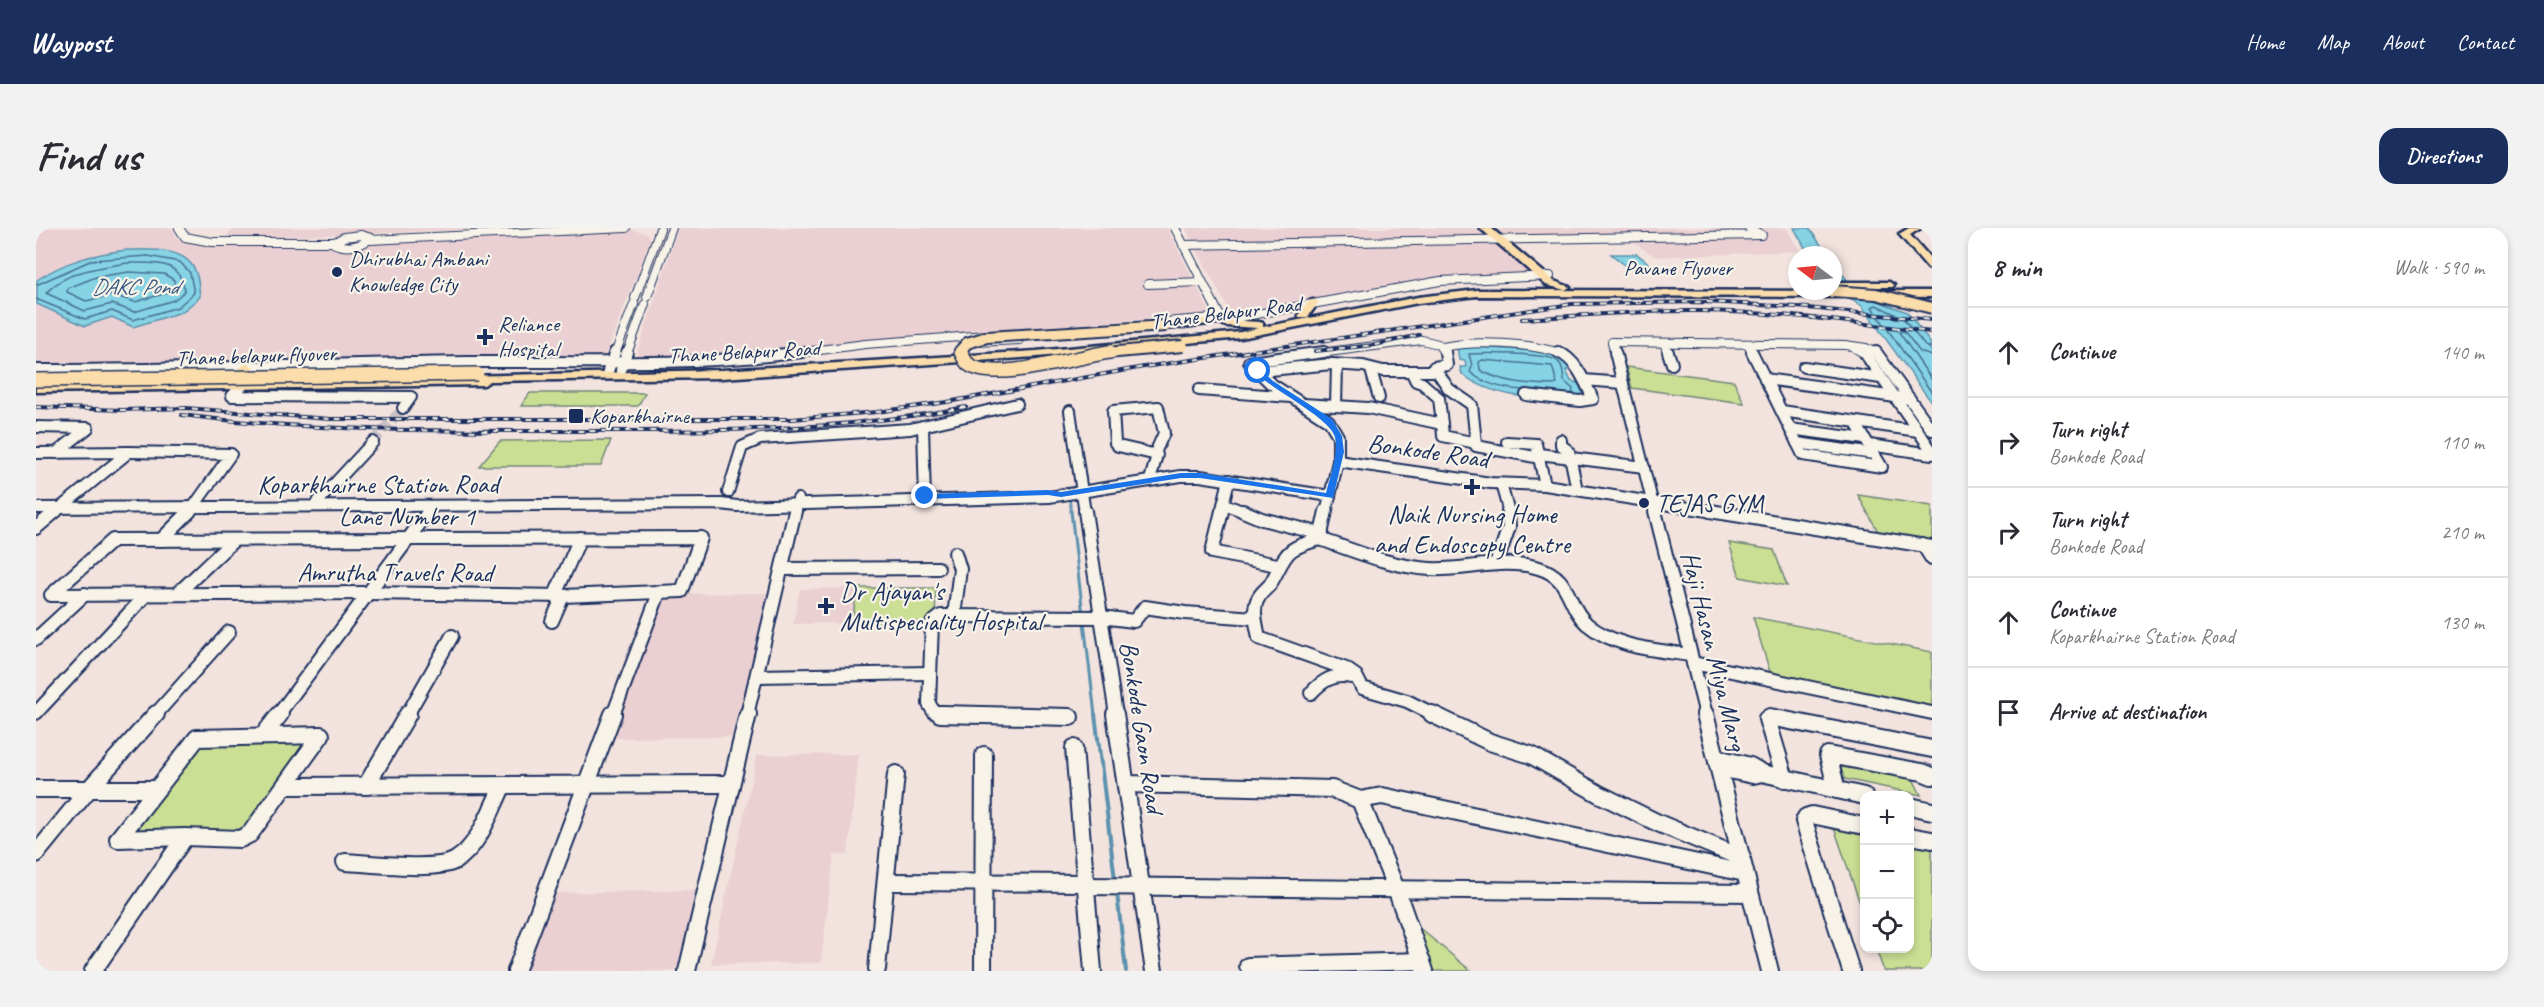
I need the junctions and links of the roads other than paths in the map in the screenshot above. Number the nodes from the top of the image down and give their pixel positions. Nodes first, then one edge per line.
1 (179, 228) edge
2 (193, 228) edge
3 (545, 228) edge
4 (626, 228) edge
5 (672, 228) edge
6 (1174, 228) edge
7 (1485, 228) edge
8 (1494, 228) edge
9 (1749, 228) edge
10 (1916, 228) edge
11 (658, 229) edge
12 (344, 237) junction
13 (370, 238) junction
14 (1505, 241) junction
15 (334, 242) junction
16 (1183, 245) junction
17 (1931, 264) edge
18 (1546, 276) junction
19 (1202, 282) junction
20 (1148, 284) dead end
21 (1932, 287) edge
22 (1788, 288) edge
23 (1788, 288) edge
24 (1842, 288) edge
25 (1788, 289) edge
26 (1562, 290) junction
27 (1842, 290) edge
28 (1842, 290) edge
29 (1932, 294) edge
30 (646, 300) junction
31 (635, 301) junction
32 (1313, 303) junction
33 (1932, 306) edge
34 (1303, 316) junction
35 (1221, 320) junction
36 (1259, 325) junction
37 (1202, 332) junction
38 (1227, 336) junction
39 (1664, 343) junction
40 (1748, 344) junction
41 (1845, 345) junction
42 (1443, 347) junction
43 (1672, 364) dead end
44 (610, 365) junction
45 (623, 365) junction
46 (1337, 365) junction
47 (1804, 367) dead end
48 (36, 370) edge
49 (1371, 370) junction
50 (1258, 371) junction
51 (1412, 371) junction
52 (1437, 371) junction
53 (250, 373) junction
54 (526, 375) junction
55 (1881, 378) junction
56 (1765, 379) junction
57 (1584, 380) junction
58 (36, 382) edge
59 (1623, 383) junction
60 (1199, 390) dead end
61 (1526, 395) dead end
62 (1292, 397) junction
63 (1895, 397) junction
64 (1379, 398) dead end
65 (1910, 399) junction
66 (1017, 404) dead end
67 (1303, 404) junction
68 (1337, 407) junction
69 (403, 408) dead end
70 (1070, 411) dead end
71 (1782, 411) junction
72 (1329, 421) junction
73 (1855, 422) junction
74 (1442, 424) junction
75 (923, 426) junction
76 (36, 427) edge
77 (1790, 429) junction
78 (1932, 430) edge
79 (1918, 431) junction
80 (1561, 440) dead end
81 (373, 442) tunnel mouth
82 (1507, 442) dead end
83 (1797, 443) junction
84 (1476, 446) dead end
85 (1869, 446) junction
86 (36, 453) edge
87 (56, 453) junction
88 (129, 453) junction
89 (1155, 453) junction
90 (1932, 453) edge
91 (1540, 456) junction
92 (1569, 457) junction
93 (1338, 461) junction
94 (1644, 467) junction
95 (1150, 480) junction
96 (1229, 480) junction
97 (1501, 484) junction
98 (1545, 485) junction
99 (1577, 490) junction
100 (1082, 491) junction
101 (728, 492) dead end
102 (1330, 496) junction
103 (925, 498) junction
104 (797, 502) junction
105 (1652, 502) junction
106 (1224, 504) junction
107 (314, 506) junction
108 (433, 506) junction
109 (195, 507) junction
110 (36, 508) edge
111 (61, 508) junction
112 (36, 528) edge
113 (1321, 537) junction
114 (580, 538) junction
115 (701, 538) joint
116 (408, 539) junction
117 (161, 540) junction
118 (234, 540) junction
119 (1928, 546) edge
120 (955, 553) dead end
121 (1932, 560) edge
122 (1496, 564) junction
123 (1276, 565) junction
124 (938, 568) dead end
125 (782, 569) junction
126 (368, 593) junction
127 (659, 593) junction
128 (85, 594) junction
129 (177, 594) junction
130 (51, 595) joint
131 (146, 595) junction
132 (559, 596) junction
133 (931, 610) dead end
134 (954, 613) junction
135 (1094, 617) junction
136 (1256, 618) junction
137 (552, 621) dead end
138 (229, 632) dead end
139 (452, 636) dead end
140 (36, 639) edge
141 (1692, 659) junction
142 (930, 673) junction
143 (757, 676) junction
144 (1357, 679) junction
145 (1311, 693) dead end
146 (36, 713) edge
147 (1932, 713) edge
148 (1070, 717) dead end
149 (263, 736) junction
150 (1074, 748) dead end
151 (1932, 749) edge
152 (984, 755) dead end
153 (1718, 763) junction
154 (896, 774) dead end
155 (1932, 776) edge
156 (1785, 778) junction
157 (731, 784) junction
158 (1126, 784) junction
159 (503, 785) junction
160 (587, 785) junction
161 (287, 786) junction
162 (366, 786) junction
163 (36, 789) edge
164 (89, 789) junction
165 (155, 789) junction
166 (1837, 790) junction
167 (1860, 795) edge
168 (1360, 800) junction
169 (1914, 807) edge
170 (1932, 811) edge
171 (1860, 825) edge
172 (185, 837) junction
173 (1914, 837) edge
174 (1932, 840) edge
175 (36, 854) edge
176 (345, 862) dead end
177 (1743, 865) junction
178 (885, 882) junction
179 (983, 882) junction
180 (1086, 884) junction
181 (1134, 886) junction
182 (1396, 889) junction
183 (1750, 893) junction
184 (1248, 966) dead end
185 (1423, 966) edge
186 (877, 969) dead end
187 (93, 971) edge
188 (516, 971) edge
189 (687, 971) edge
190 (983, 971) edge
191 (1093, 971) edge
192 (1154, 971) edge
193 (1770, 971) edge
194 (1851, 971) edge

1 - 15 street
2 - 12 street
3 - 13 street
4 - 13 street
5 - 11 street
5 - 30 street
6 - 16 street
7 - 14 main road
8 - 14 main road
9 - 14 street
10 - 17 main road
11 - 31 street
12 - 13 street
12 - 15 street
13 - 15 street
14 - 16 street
14 - 18 main road
16 - 19 street
18 - 26 main road
18 - 32 street
19 - 20 street
19 - 35 street
21 - 24 main road, Thane Belapur Road
22 - 26 main road, Thane Belapur Road
23 - 26 main road, Pavane Flyover
25 - 26 main road, Thane Belapur Road
26 - 34 main road, Thane Belapur Road
26 - 38 main road, Thane Belapur Road
27 - 29 main road, Thane Belapur Road, bridge
28 - 33 main road, bridge
30 - 31 street
30 - 45 street
31 - 44 street
32 - 34 main road
32 - 35 street
34 - 36 main road, Thane Belapur Road
35 - 36 main road
35 - 37 main road
35 - 38 main road, bridge
35 - 45 street
36 - 37 main road, Thane Belapur Road
37 - 45 main road, Thane Belapur Road
38 - 54 main road, Thane Belapur Road
39 - 40 street
39 - 43 street
39 - 59 street, Haji Hasan Miya Marg
40 - 41 street
40 - 56 street
41 - 55 street
41 - 65 street
42 - 50 street
42 - 52 street
42 - 57 street
44 - 45 main road, Thane Belapur Road
44 - 53 street
44 - 54 main road, Thane Belapur Road
46 - 49 street
46 - 50 street
46 - 68 street
47 - 55 street
48 - 53 street
49 - 51 street
49 - 64 street
50 - 62 street
51 - 52 street
51 - 74 street
52 - 74 street
53 - 54 main road
53 - 58 main road
53 - 58 main road
53 - 69 street
54 - 58 main road, Thane belapur flyover, bridge
55 - 63 street
56 - 63 street
56 - 71 street
57 - 59 street
57 - 61 street
59 - 94 street, Haji Hasan Miya Marg
60 - 62 street
62 - 67 street
63 - 65 street
63 - 79 street
65 - 78 street
66 - 75 street
67 - 68 street
67 - 72 street
68 - 72 street
68 - 74 street
70 - 100 street, Bonkode Gaon Road
71 - 73 street
71 - 77 street
72 - 93 street
73 - 79 street
73 - 85 street
75 - 101 street
75 - 103 street
76 - 87 street
77 - 83 street
77 - 85 street
79 - 90 street
80 - 92 street
81 - 107 street
82 - 91 street
83 - 85 street
83 - 85 street
84 - 91 street
85 - 90 street
86 - 87 street
87 - 88 street
88 - 109 street
88 - 111 street
89 - 89 street
89 - 95 street
91 - 92 street
91 - 98 street
92 - 94 street
92 - 99 street
93 - 97 street, Bonkode Road
93 - 102 street, Bonkode Road
94 - 105 street, Haji Hasan Miya Marg
95 - 96 street
95 - 100 street
96 - 102 street
96 - 106 street
97 - 98 street, Bonkode Road
97 - 122 street
98 - 99 street, Bonkode Road
99 - 105 street, Bonkode Road
100 - 103 street, Koparkhairne Station Road
100 - 135 street, Bonkode Gaon Road
102 - 113 street, Bonkode Road
103 - 104 street, Koparkhairne Station Road
104 - 108 street, Koparkhairne Station Road
104 - 125 street
105 - 119 street, Bonkode Road
105 - 141 street, Haji Hasan Miya Marg
106 - 113 street
106 - 123 street
107 - 108 street, Koparkhairne Station Road
107 - 109 street, Koparkhairne Station Road
108 - 116 street
109 - 111 street, Koparkhairne Station Road
109 - 117 street
110 - 111 street, Koparkhairne Station Road
111 - 112 street
113 - 122 street
113 - 123 street
114 - 115 street, Lane Number 1
114 - 116 street, Lane Number 1
114 - 132 street
115 - 127 street, Amrutha Travels Road
116 - 118 street, Lane Number 1
116 - 126 street
117 - 118 street, Lane Number 1
117 - 130 street, Lane Number 1
118 - 129 street
119 - 121 street
120 - 134 street
122 - 141 street
123 - 136 street
124 - 125 street
125 - 143 street
126 - 129 street, Amrutha Travels Road
126 - 132 street, Amrutha Travels Road
126 - 149 street
127 - 132 street, Amrutha Travels Road
127 - 160 street
128 - 130 street, Amrutha Travels Road
128 - 131 street, Amrutha Travels Road
128 - 140 street
129 - 131 street, Amrutha Travels Road
131 - 146 street
132 - 137 street
133 - 134 street
134 - 135 street
134 - 142 street
135 - 136 street
135 - 158 street, Bonkode Gaon Road
136 - 144 street
138 - 164 street
139 - 162 street
141 - 147 street
141 - 153 street, Haji Hasan Miya Marg
142 - 143 street
142 - 148 street
143 - 157 street
144 - 145 street
144 - 177 street
149 - 161 street
149 - 165 street
150 - 180 street
151 - 156 street
152 - 179 street
153 - 156 street
153 - 177 street, Haji Hasan Miya Marg
154 - 178 street
155 - 166 street
156 - 166 street
157 - 160 street
157 - 189 street
158 - 168 street
158 - 181 street, Bonkode Gaon Road
159 - 160 street
159 - 162 street
159 - 176 street
160 - 188 street
161 - 162 street
161 - 172 street
163 - 164 street
164 - 165 street
164 - 175 street
165 - 172 street
166 - 167 street
168 - 177 street
168 - 182 street
169 - 170 street
171 - 194 street
172 - 187 street
173 - 174 street
177 - 183 street, Haji Hasan Miya Marg
178 - 179 street
178 - 186 street
179 - 180 street
179 - 190 street
180 - 181 street
180 - 191 street
181 - 182 street
181 - 192 street, Bonkode Gaon Road
182 - 183 street
182 - 185 street
183 - 193 street, Haji Hasan Miya Marg
184 - 185 street

